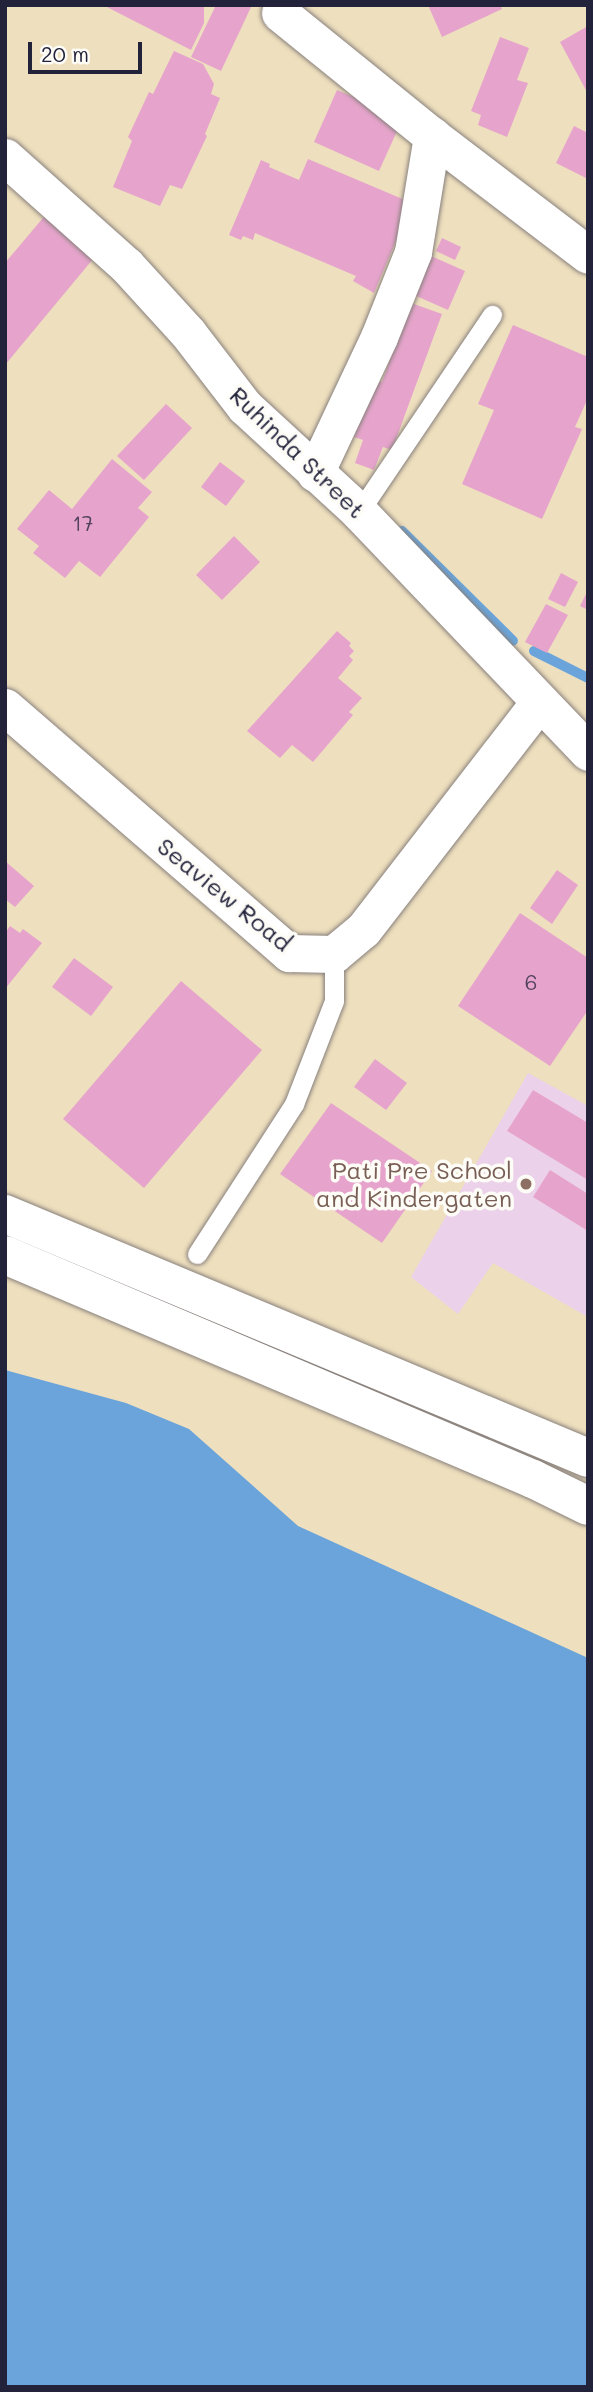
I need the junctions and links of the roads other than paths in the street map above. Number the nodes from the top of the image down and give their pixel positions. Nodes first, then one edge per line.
1 (280, 13) dead end
2 (432, 136) junction
3 (5, 157) edge
4 (588, 255) edge
5 (492, 315) dead end
6 (315, 473) junction
7 (359, 512) junction
8 (540, 701) junction
9 (5, 707) edge
10 (588, 752) edge
11 (334, 954) junction
12 (5, 1214) edge
13 (197, 1254) dead end
14 (5, 1255) edge
15 (588, 1458) edge
16 (588, 1506) edge

1 - 2 street
2 - 4 street
2 - 6 street
3 - 6 street, Ruhinda Street
5 - 7 lane
6 - 7 street, Ruhinda Street
7 - 8 street, Ruhinda Street
8 - 10 street, Ruhinda Street
8 - 11 street
9 - 11 street, Seaview Road
11 - 13 lane
12 - 15 main road
14 - 16 main road

